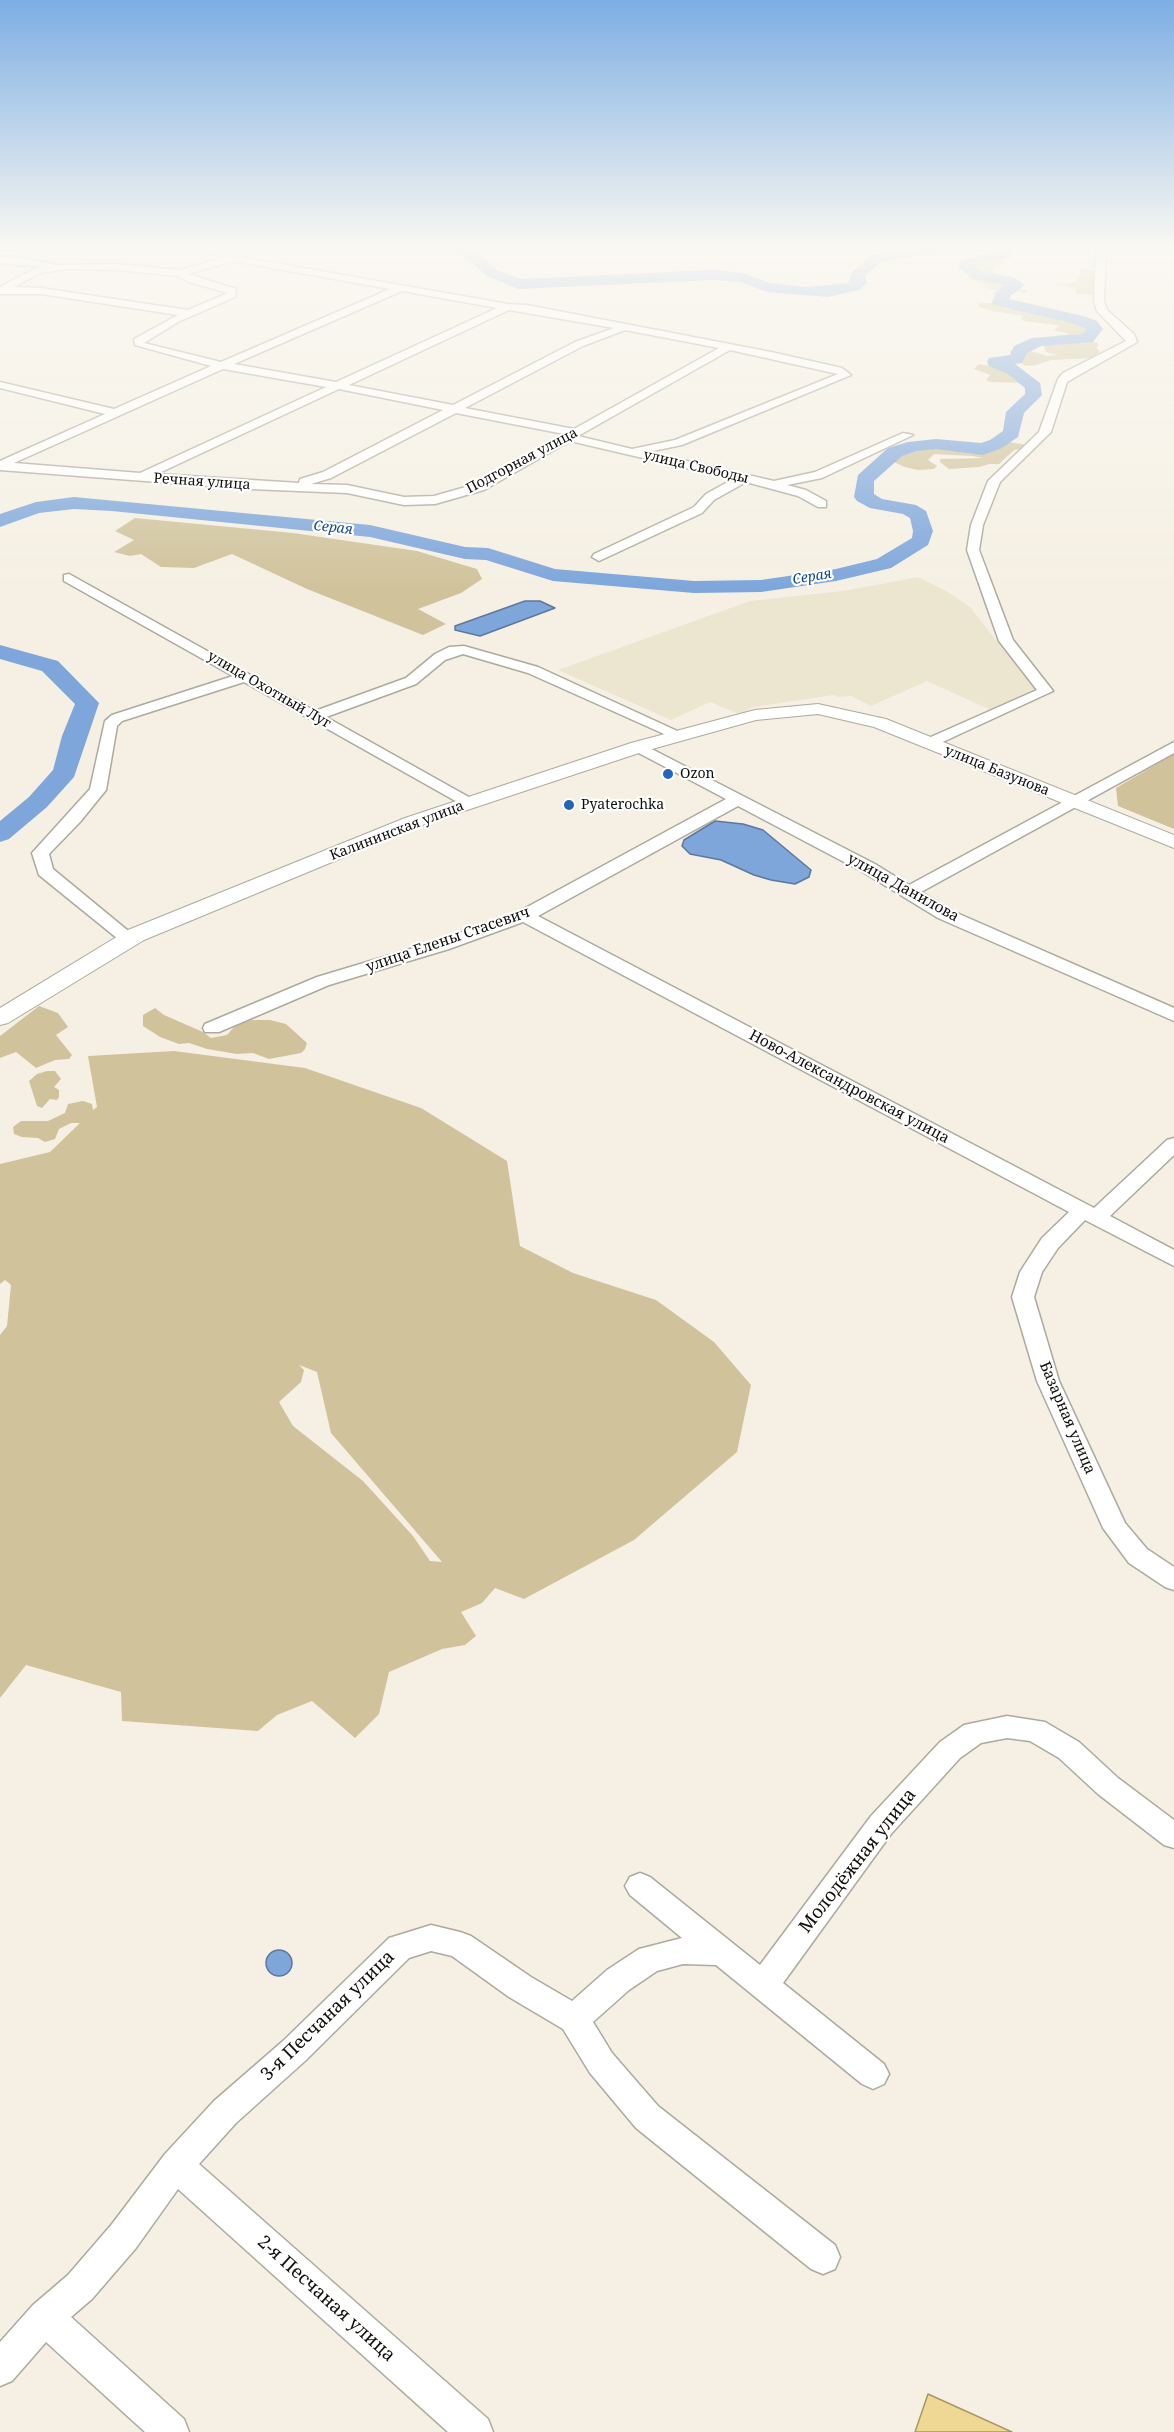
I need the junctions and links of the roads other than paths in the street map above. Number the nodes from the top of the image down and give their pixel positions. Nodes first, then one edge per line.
1 (206, 361) edge
2 (234, 361) edge
3 (387, 361) edge
4 (548, 361) edge
5 (702, 361) edge
6 (803, 361) edge
7 (1094, 361) edge
8 (224, 366) junction
9 (0, 385) edge
10 (333, 386) junction
11 (456, 409) junction
12 (116, 413) junction
13 (572, 435) junction
14 (907, 435) dead end
15 (0, 452) edge
16 (632, 452) junction
17 (18, 457) junction
18 (0, 466) edge
19 (141, 477) junction
20 (744, 478) junction
21 (769, 484) junction
22 (284, 486) junction
23 (404, 501) joint
24 (822, 504) dead end
25 (599, 557) dead end
26 (69, 578) dead end
27 (246, 677) junction
28 (818, 710) joint
29 (315, 716) junction
30 (678, 735) junction
31 (929, 743) junction
32 (638, 747) junction
33 (1174, 747) edge
34 (738, 799) junction
35 (1074, 802) junction
36 (468, 803) junction
37 (1174, 842) edge
38 (909, 892) junction
39 (524, 916) junction
40 (129, 939) junction
41 (1174, 1015) edge
42 (0, 1018) edge
43 (212, 1028) dead end
44 (1174, 1144) edge
45 (1089, 1214) junction
46 (1174, 1259) edge
47 (1174, 1580) edge
48 (1174, 1836) edge
49 (640, 1886) dead end
50 (720, 1952) junction
51 (762, 1987) junction
52 (574, 2019) junction
53 (873, 2074) dead end
54 (176, 2165) junction
55 (823, 2258) dead end
56 (45, 2317) junction
57 (0, 2369) edge
58 (171, 2432) edge
59 (475, 2432) edge

1 - 8 street, улица Свободы
2 - 8 street
3 - 10 street
4 - 11 street
5 - 13 street, Подгорная улица
6 - 16 street
7 - 31 street
8 - 10 street, улица Свободы
8 - 12 street
9 - 12 street
10 - 11 street, улица Свободы
10 - 19 street
11 - 13 street, улица Свободы
11 - 22 street
12 - 17 street
13 - 16 street, улица Свободы
13 - 23 street, Подгорная улица
14 - 21 street
15 - 17 street
16 - 20 street, улица Свободы
17 - 18 street
18 - 19 street, Речная улица
19 - 22 street, Речная улица
20 - 21 street, улица Свободы
20 - 25 street
21 - 24 street, улица Свободы
22 - 23 street, Речная улица
26 - 27 street, улица Охотный Луг
27 - 29 street, улица Охотный Луг
27 - 40 street
28 - 30 street, Калининская улица
28 - 31 street, улица Базунова
29 - 30 street
29 - 36 street, улица Охотный Луг
30 - 32 street, Калининская улица
31 - 35 street, улица Базунова
32 - 34 street, улица Данилова
32 - 36 street, Калининская улица
33 - 35 street
34 - 38 street, улица Данилова
34 - 39 street, улица Елены Стасевич
35 - 37 street, улица Базунова
35 - 38 street
36 - 40 street, Калининская улица
38 - 41 street, улица Данилова
39 - 43 street, улица Елены Стасевич
39 - 45 street, Ново-Александровская улица
40 - 42 street, Калининская улица
44 - 45 street, Базарная улица
45 - 46 street, Ново-Александровская улица
45 - 47 street, Базарная улица
48 - 51 street, Молодёжная улица
49 - 50 street
50 - 51 street
50 - 52 street
51 - 53 street
52 - 54 street, 3-я Песчаная улица
52 - 55 street, 3-я Песчаная улица
54 - 56 street, 3-я Песчаная улица
54 - 59 street, 2-я Песчаная улица
56 - 57 street, 3-я Песчаная улица
56 - 58 street

